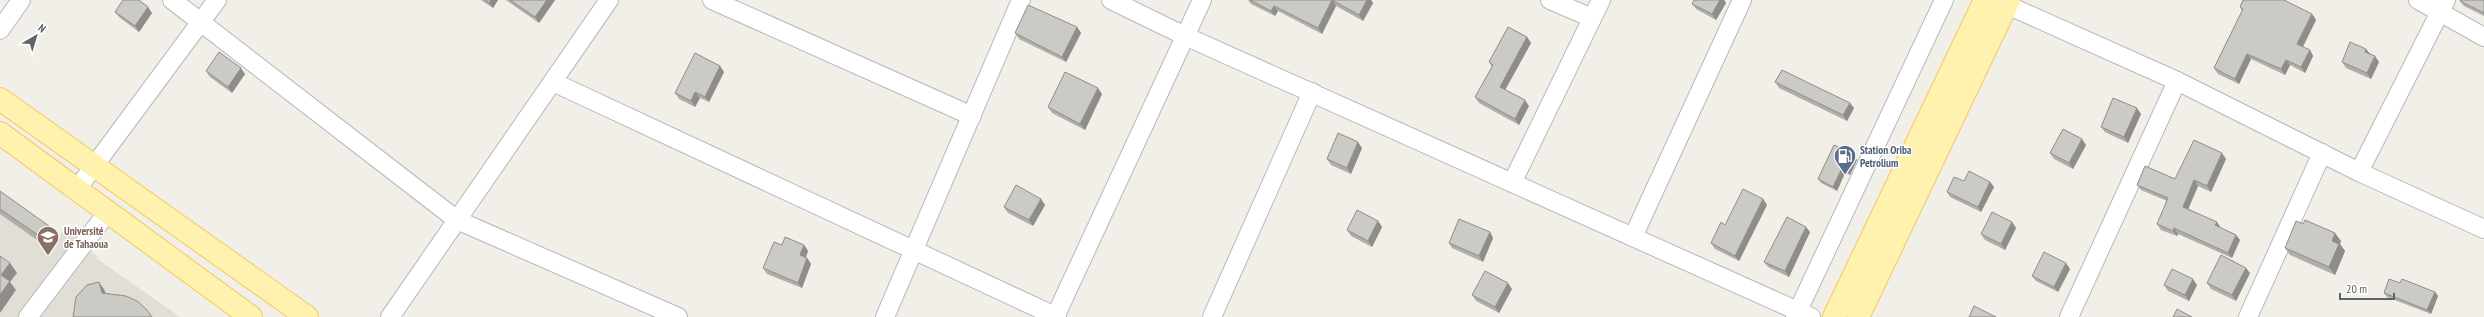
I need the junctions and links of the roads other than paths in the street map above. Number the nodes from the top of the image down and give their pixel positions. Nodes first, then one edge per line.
1 (21, 0) edge
2 (172, 0) edge
3 (218, 0) edge
4 (609, 0) edge
5 (712, 0) edge
6 (1021, 0) edge
7 (1111, 0) edge
8 (1202, 0) edge
9 (1550, 0) edge
10 (1600, 0) edge
11 (1742, 0) edge
12 (1944, 0) edge
13 (1986, 0) edge
14 (2418, 0) edge
15 (2004, 2) edge
16 (2443, 6) edge
17 (1592, 18) junction
18 (202, 22) junction
19 (0, 30) edge
20 (1185, 36) junction
21 (2484, 37) edge
22 (2177, 81) junction
23 (552, 82) junction
24 (1312, 92) junction
25 (0, 99) edge
26 (972, 116) junction
27 (0, 133) edge
28 (2322, 153) junction
29 (94, 166) junction
30 (2359, 172) junction
31 (1512, 183) junction
32 (77, 189) junction
33 (107, 213) junction
34 (457, 220) junction
35 (2484, 229) edge
36 (1633, 237) junction
37 (914, 250) junction
38 (1801, 315) edge
39 (28, 317) edge
40 (251, 317) edge
41 (307, 317) edge
42 (390, 317) edge
43 (678, 317) edge
44 (885, 317) edge
45 (1056, 317) edge
46 (1212, 317) edge
47 (1834, 317) edge
48 (1858, 317) edge
49 (2069, 317) edge
50 (2248, 317) edge

1 - 19 street
2 - 18 street
3 - 18 street
4 - 23 street
5 - 26 street
6 - 26 street
7 - 20 street
8 - 20 street
9 - 17 street
10 - 17 street
11 - 36 street
12 - 38 street
13 - 47 main road
14 - 16 street
15 - 22 street
15 - 48 main road
16 - 21 street
16 - 30 street
17 - 31 street
18 - 29 street
18 - 34 street
20 - 24 street
20 - 45 street
22 - 28 street
22 - 49 street
23 - 34 street
23 - 37 street
24 - 31 street
24 - 46 street
25 - 29 main road
26 - 37 street
27 - 32 main road
28 - 30 street
28 - 50 street
29 - 32 street
29 - 41 main road
30 - 35 street
31 - 36 street
32 - 33 main road
33 - 39 street
33 - 40 main road
34 - 42 street
34 - 43 street
36 - 38 street
37 - 44 street
37 - 45 street

